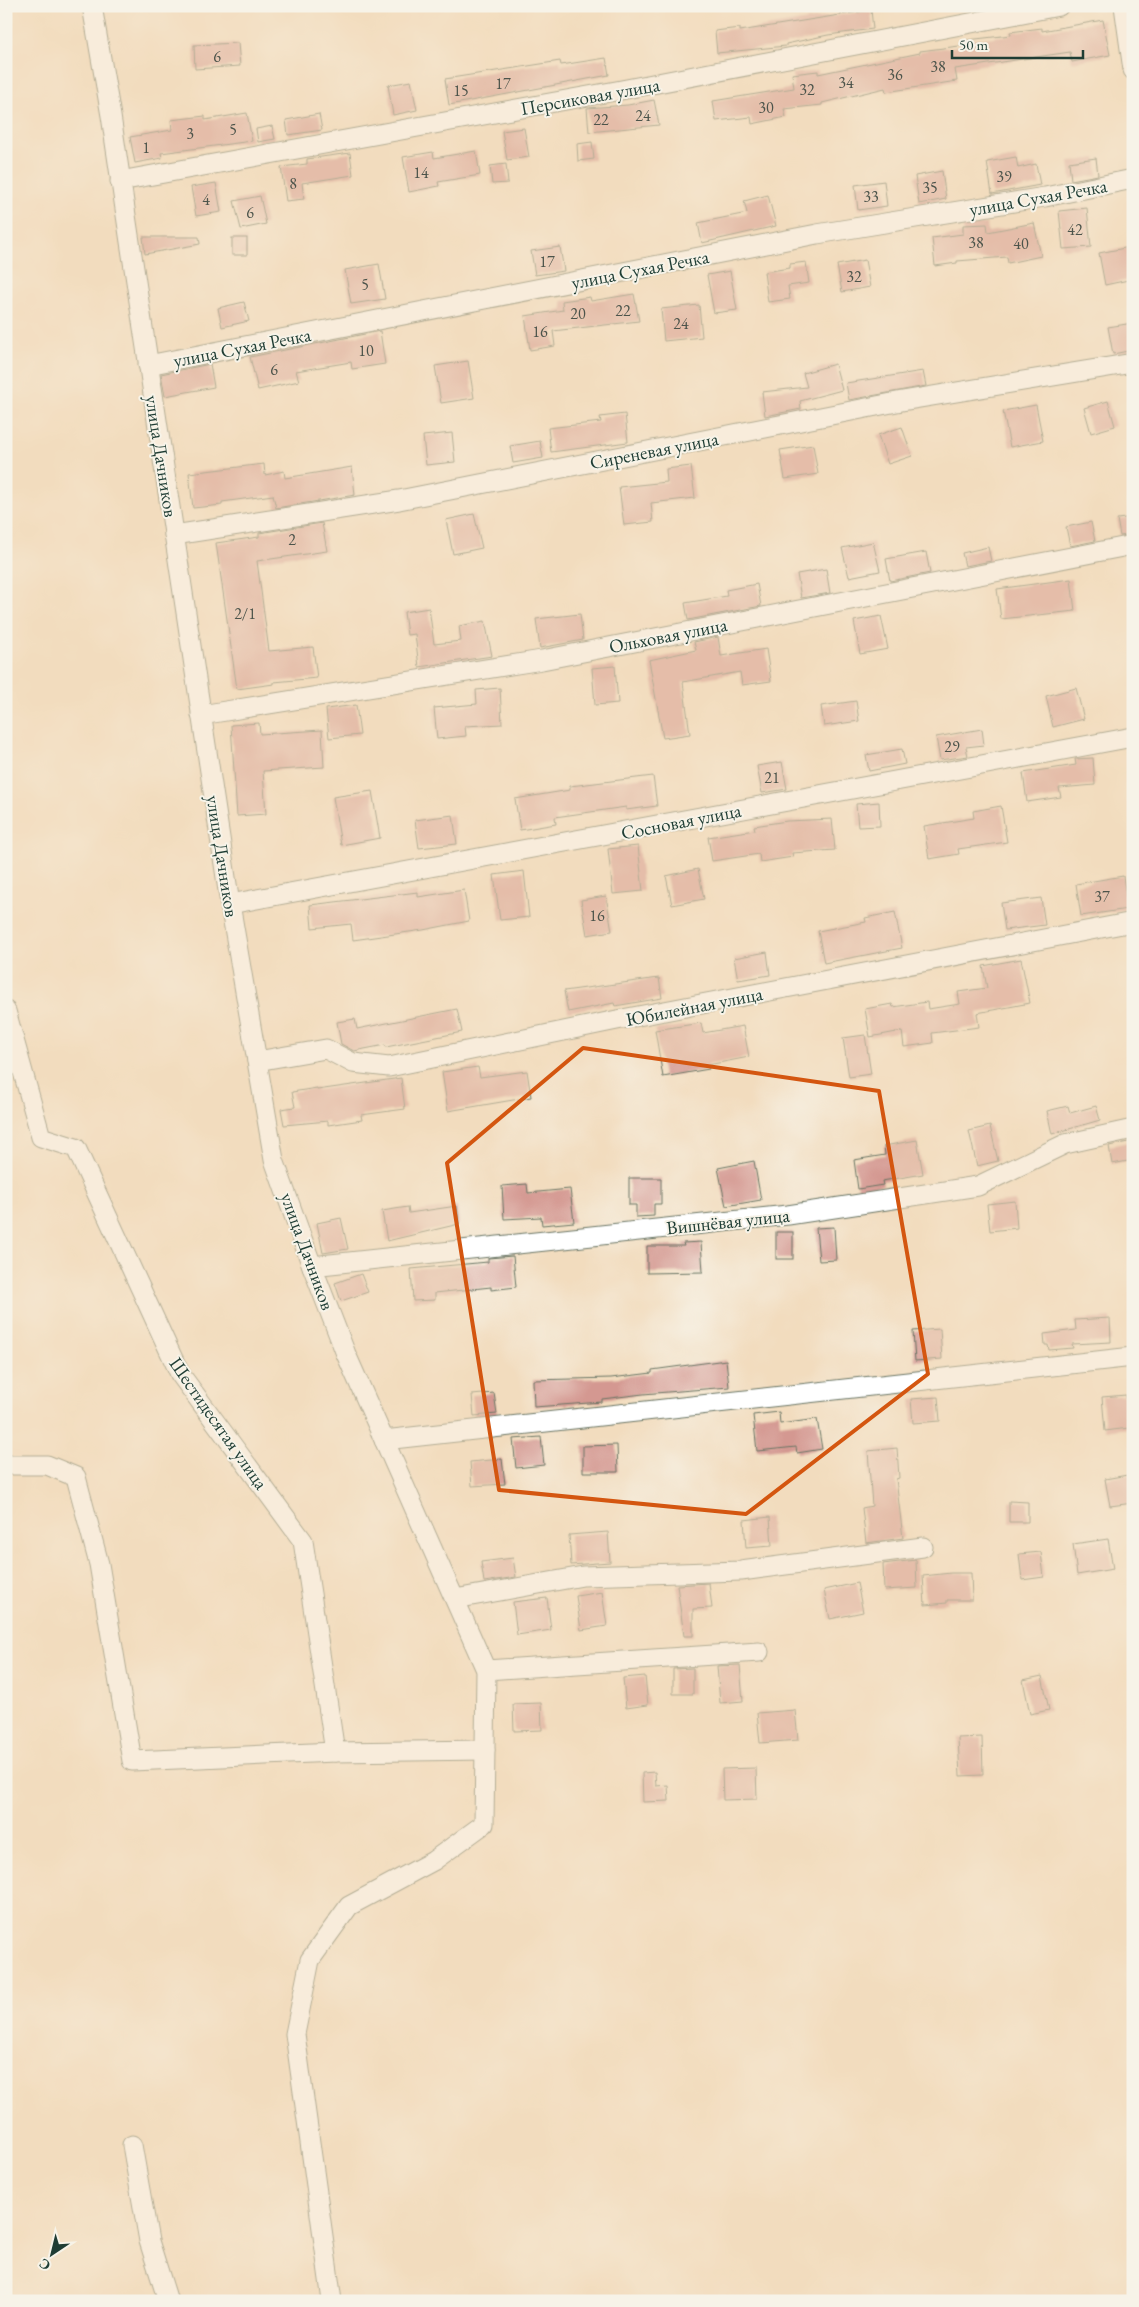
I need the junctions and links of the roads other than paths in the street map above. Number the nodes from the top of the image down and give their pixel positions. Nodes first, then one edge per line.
1 (92, 6) edge
2 (1059, 6) edge
3 (1124, 6) edge
4 (1133, 70) edge
5 (1133, 179) edge
6 (120, 181) junction
7 (1133, 363) edge
8 (148, 365) junction
9 (174, 535) junction
10 (1133, 544) edge
11 (201, 715) junction
12 (1133, 737) edge
13 (230, 904) junction
14 (1133, 922) edge
15 (6, 1011) edge
16 (257, 1061) junction
17 (1133, 1129) edge
18 (312, 1266) junction
19 (1133, 1357) edge
20 (384, 1440) junction
21 (6, 1465) edge
22 (923, 1547) dead end
23 (455, 1599) junction
24 (758, 1652) dead end
25 (486, 1670) junction
26 (485, 1750) junction
27 (335, 1752) junction
28 (132, 2145) dead end
29 (168, 2301) edge
30 (332, 2301) edge

1 - 6 street, улица Дачников
2 - 6 street, Персиковая улица
3 - 4 street
5 - 8 street, улица Сухая Речка
6 - 8 street, улица Дачников
7 - 9 street, Сиреневая улица
8 - 9 street, улица Дачников
9 - 11 street, улица Дачников
10 - 11 street, Ольховая улица
11 - 13 street, улица Дачников
12 - 13 street, Сосновая улица
13 - 16 street, улица Дачников
14 - 16 street, Юбилейная улица
15 - 27 street, Шестидесятая улица
16 - 18 street, улица Дачников
17 - 18 street, Вишнёвая улица
18 - 20 street, улица Дачников
19 - 20 street
20 - 23 street, улица Дачников
21 - 27 street
22 - 23 street
23 - 25 street, улица Дачников
24 - 25 street
25 - 26 street
26 - 27 street
26 - 30 street
28 - 29 street

